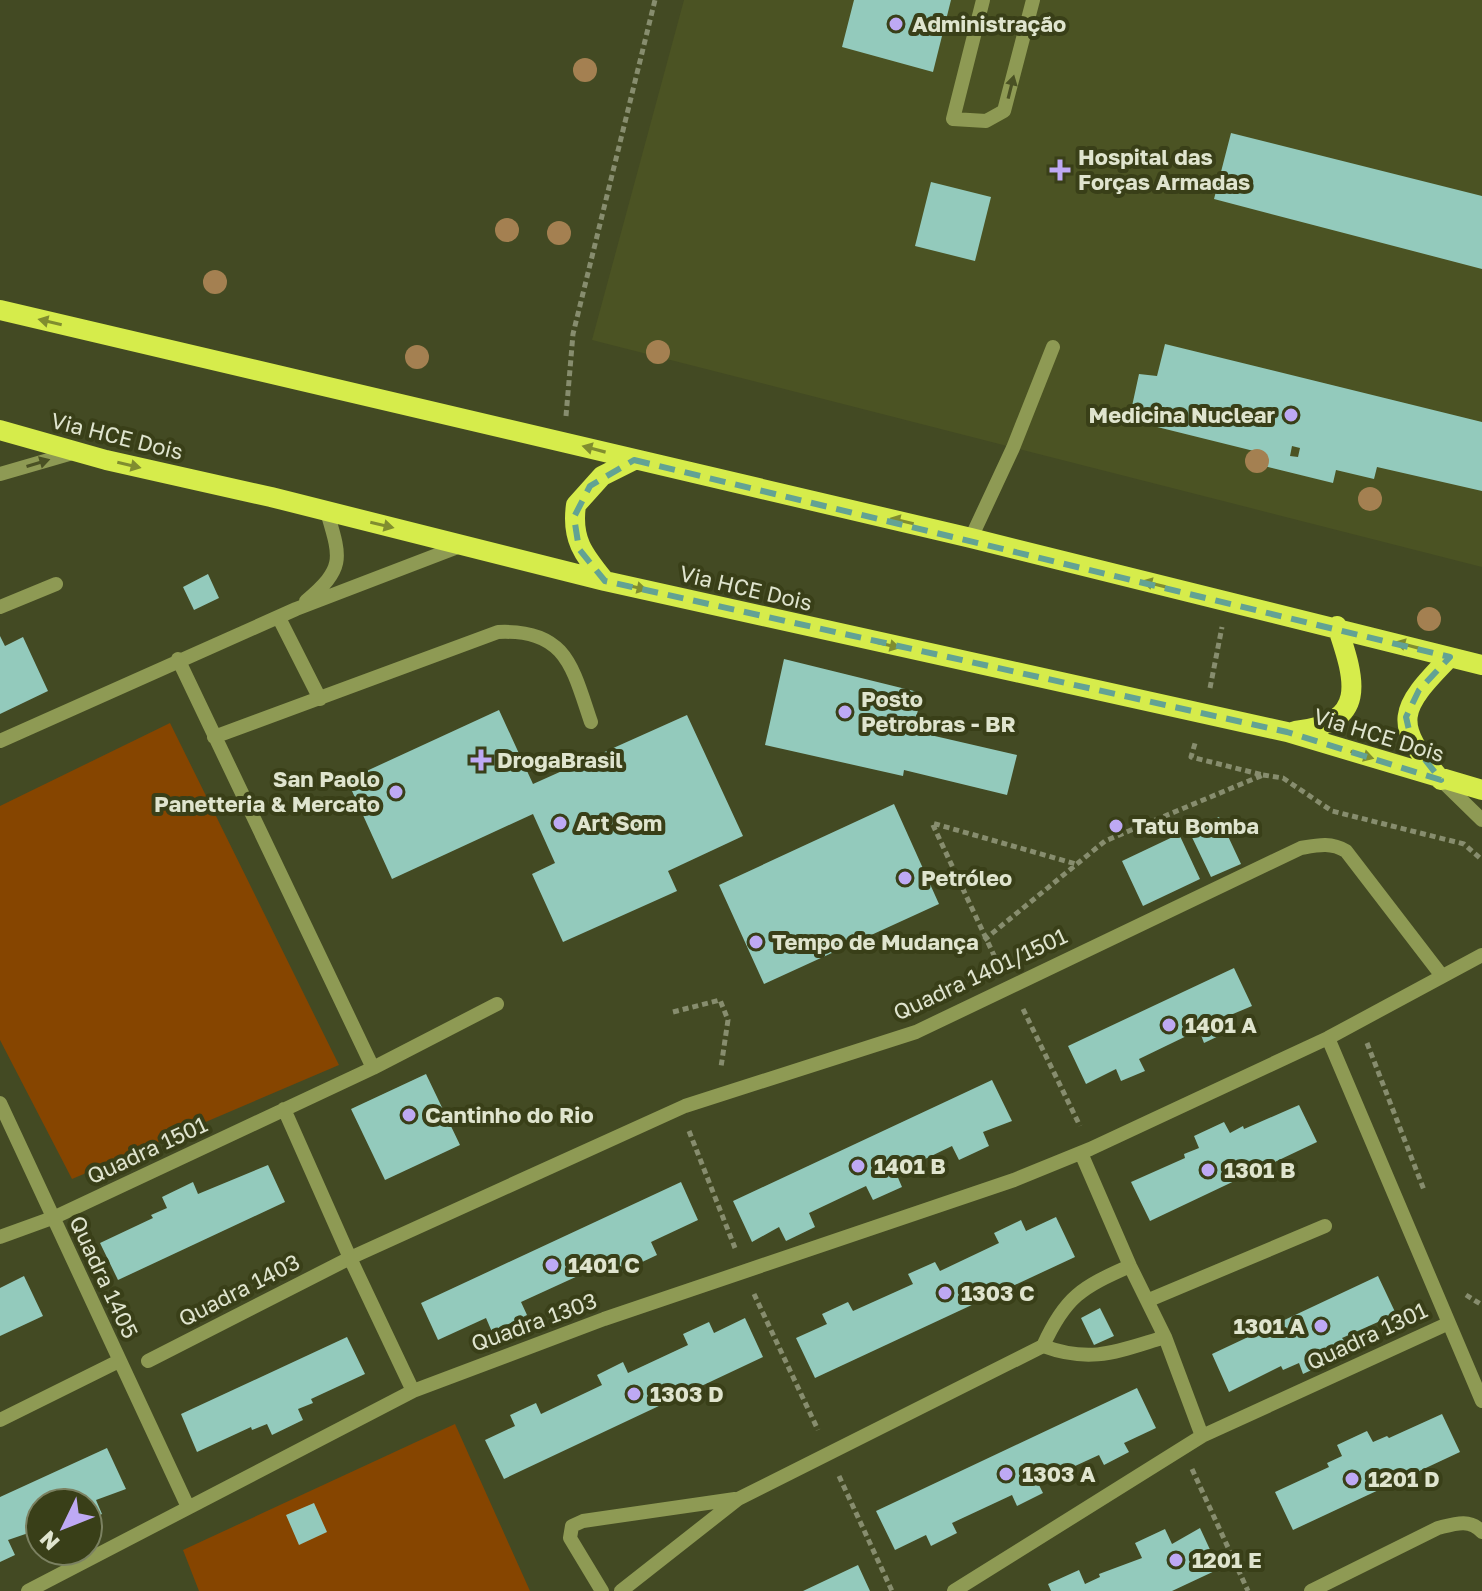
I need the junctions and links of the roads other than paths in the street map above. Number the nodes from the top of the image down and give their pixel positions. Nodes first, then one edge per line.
1 (983, 0) edge
2 (1033, 0) edge
3 (0, 310) edge
4 (1053, 347) dead end
5 (0, 430) edge
6 (76, 452) junction
7 (634, 460) junction
8 (0, 474) edge
9 (327, 512) junction
10 (971, 538) junction
11 (464, 544) junction
12 (605, 581) junction
13 (56, 584) dead end
14 (0, 607) edge
15 (296, 609) junction
16 (279, 618) junction
17 (1337, 626) junction
18 (1450, 657) junction
19 (178, 659) junction
20 (1482, 665) edge
21 (320, 699) junction
22 (591, 722) dead end
23 (1287, 732) junction
24 (214, 737) junction
25 (0, 741) edge
26 (1441, 780) junction
27 (1482, 790) edge
28 (1482, 820) edge
29 (1482, 955) edge
30 (1442, 976) junction
31 (497, 1004) dead end
32 (1328, 1038) junction
33 (373, 1068) junction
34 (0, 1103) edge
35 (284, 1109) junction
36 (1086, 1151) junction
37 (55, 1217) junction
38 (1325, 1226) dead end
39 (0, 1237) edge
40 (350, 1258) junction
41 (1130, 1266) junction
42 (1149, 1300) junction
43 (1447, 1324) junction
44 (1165, 1337) junction
45 (1043, 1346) junction
46 (119, 1361) junction
47 (148, 1361) dead end
48 (413, 1391) junction
49 (1482, 1401) edge
50 (0, 1420) edge
51 (1202, 1436) junction
52 (738, 1499) junction
53 (188, 1507) junction
54 (1482, 1532) edge
55 (28, 1591) edge
56 (602, 1591) edge
57 (621, 1591) edge
58 (954, 1591) edge
59 (1311, 1591) edge

1 -> 2 street
7 -> 3 main road
4 - 10 street
5 - 6 main road, Via HCE Dois
8 -> 6 street
6 -> 9 main road, Via HCE Dois
10 -> 7 main road
7 - 12 main road
9 -> 11 main road, Via HCE Dois
9 - 15 street
17 -> 10 main road
11 - 12 main road, Via HCE Dois
11 - 15 street
12 -> 23 main road, Via HCE Dois
13 - 14 street
15 - 16 street
16 - 19 street
16 - 21 street
18 -> 17 main road
17 - 23 main road
18 - 20 main road
18 - 26 main road
19 - 24 street
19 - 25 street
21 - 22 street
21 - 24 street
23 -> 26 main road, Via HCE Dois
24 - 33 street
26 - 27 main road, Via HCE Dois
26 - 28 street
29 - 30 street
30 - 32 street
30 - 40 street, Quadra 1401/1501
31 - 33 street, Quadra 1501
32 - 36 street
32 - 43 street, Quadra 1301
33 - 35 street, Quadra 1501
34 - 37 street
35 - 37 street, Quadra 1501
35 - 40 street
36 - 41 street
36 - 48 street, Quadra 1303
37 - 39 street, Quadra 1405
37 - 46 street, Quadra 1405
38 - 42 street
40 - 47 street, Quadra 1403
40 - 48 street
41 - 42 street
41 - 45 street
42 - 44 street
43 - 49 street
43 - 51 street, Quadra 1301
44 - 45 street
44 - 51 street
45 - 52 street
46 - 50 street, Quadra 1405
46 - 53 street, Quadra 1405
48 - 53 street, Quadra 1303
51 - 58 street
52 - 56 street
52 - 57 street
53 - 55 street, Quadra 1303
54 - 59 street

